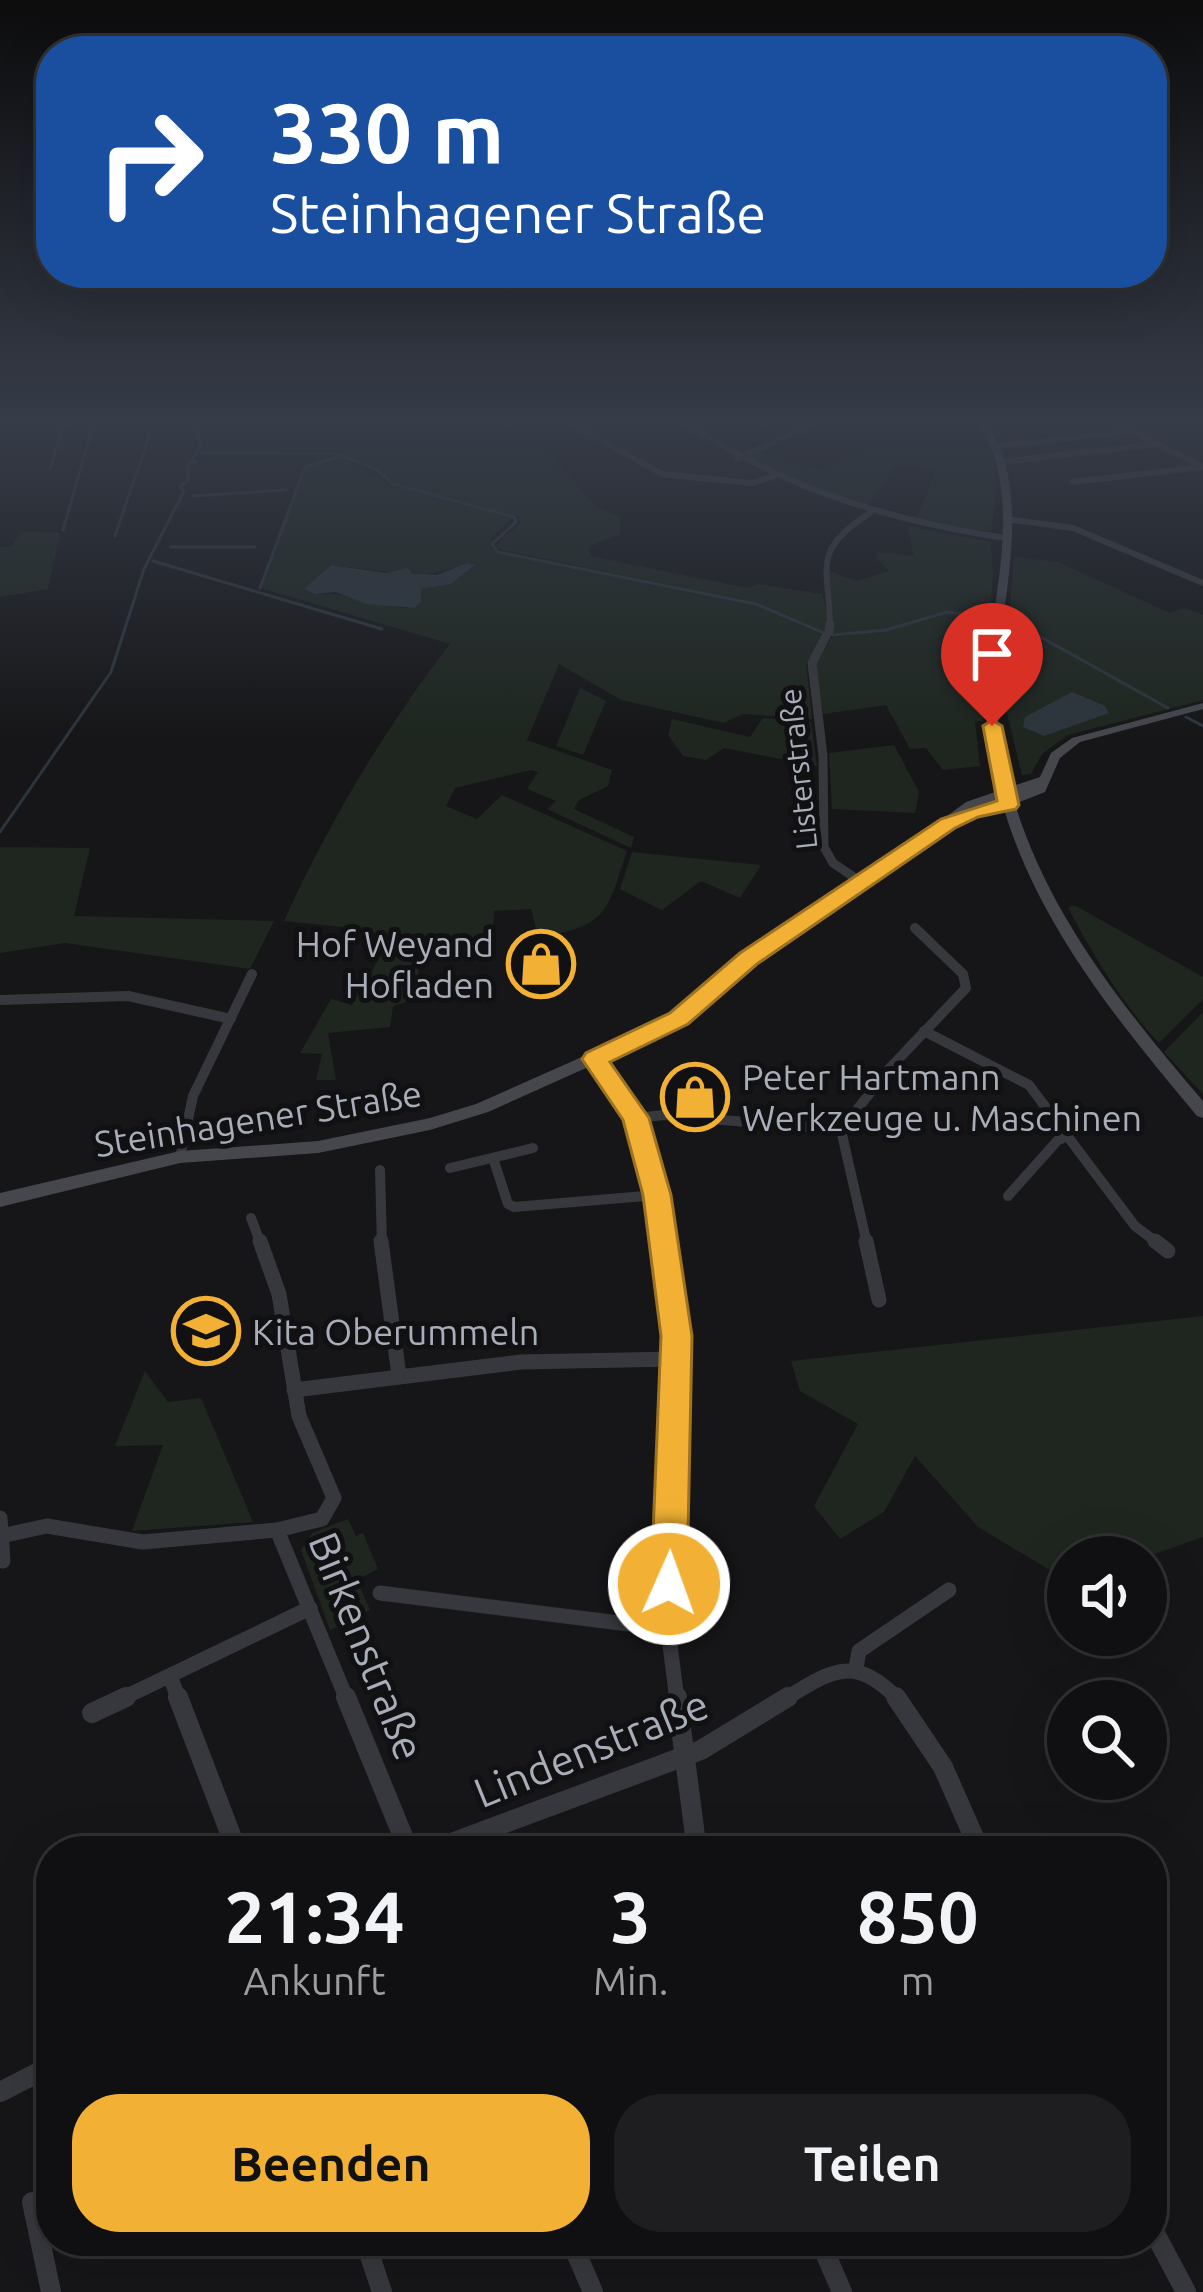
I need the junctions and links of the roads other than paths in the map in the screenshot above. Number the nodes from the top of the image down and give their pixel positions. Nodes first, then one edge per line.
1 (857, 526) edge
2 (922, 526) edge
3 (1006, 526) edge
4 (1058, 526) edge
5 (1005, 538) junction
6 (1203, 583) edge
7 (1203, 706) edge
8 (1007, 798) junction
9 (864, 884) junction
10 (915, 928) dead end
11 (252, 974) dead end
12 (1, 999) edge
13 (231, 1019) junction
14 (924, 1031) junction
15 (595, 1059) junction
16 (1203, 1112) edge
17 (636, 1118) junction
18 (841, 1130) junction
19 (1068, 1136) junction
20 (533, 1148) dead end
21 (180, 1157) junction
22 (494, 1158) junction
23 (450, 1168) dead end
24 (380, 1170) dead end
25 (657, 1195) junction
26 (1008, 1196) dead end
27 (0, 1199) edge
28 (251, 1218) dead end
29 (1168, 1250) dead end
30 (878, 1300) dead end
31 (676, 1359) junction
32 (399, 1376) junction
33 (294, 1390) junction
34 (0, 1519) edge
35 (278, 1530) junction
36 (1, 1536) edge
37 (3, 1562) dead end
38 (949, 1590) dead end
39 (380, 1594) dead end
40 (310, 1608) junction
41 (668, 1629) junction
42 (856, 1668) junction
43 (170, 1676) junction
44 (92, 1713) dead end
45 (681, 1758) junction
46 (231, 1836) edge
47 (403, 1836) edge
48 (470, 1836) edge
49 (694, 1836) edge
50 (973, 1836) edge
51 (36, 2074) edge
52 (0, 2092) edge
53 (32, 2202) dead end
54 (36, 2221) edge
55 (43, 2256) edge
56 (370, 2256) edge
57 (578, 2256) edge
58 (826, 2256) edge
59 (1167, 2256) edge
60 (51, 2292) edge
61 (382, 2292) edge
62 (593, 2292) edge
63 (842, 2292) edge
64 (1186, 2292) edge

1 - 9 street, Listerstraße
2 - 5 street
3 - 5 main road
4 - 6 street
5 - 8 main road
7 - 8 main road, Steinhagener Straße
8 - 9 main road, Steinhagener Straße
8 - 16 main road
9 - 15 main road, Steinhagener Straße
10 - 14 street
11 - 13 street
12 - 13 street
13 - 21 street
14 - 18 street
14 - 19 street
15 - 17 street
15 - 21 main road, Steinhagener Straße
17 - 18 street
17 - 25 street
18 - 30 street
19 - 26 street
19 - 29 street
20 - 22 street
21 - 27 main road, Steinhagener Straße
22 - 23 street
22 - 25 street
24 - 32 street
25 - 31 street
28 - 33 street
31 - 32 street
31 - 41 street
32 - 33 street
33 - 35 street
34 - 36 street
35 - 36 street, Birkenstraße
35 - 40 street, Birkenstraße
36 - 37 street
38 - 42 street, Lindenstraße
39 - 41 street
40 - 43 street
40 - 47 street, Birkenstraße
41 - 45 street
42 - 45 street, Lindenstraße
42 - 50 street
43 - 44 street
43 - 46 street
45 - 48 street, Lindenstraße
45 - 49 street
51 - 52 street
53 - 54 street
55 - 60 street
56 - 61 street
57 - 62 street
58 - 63 street
59 - 64 street

